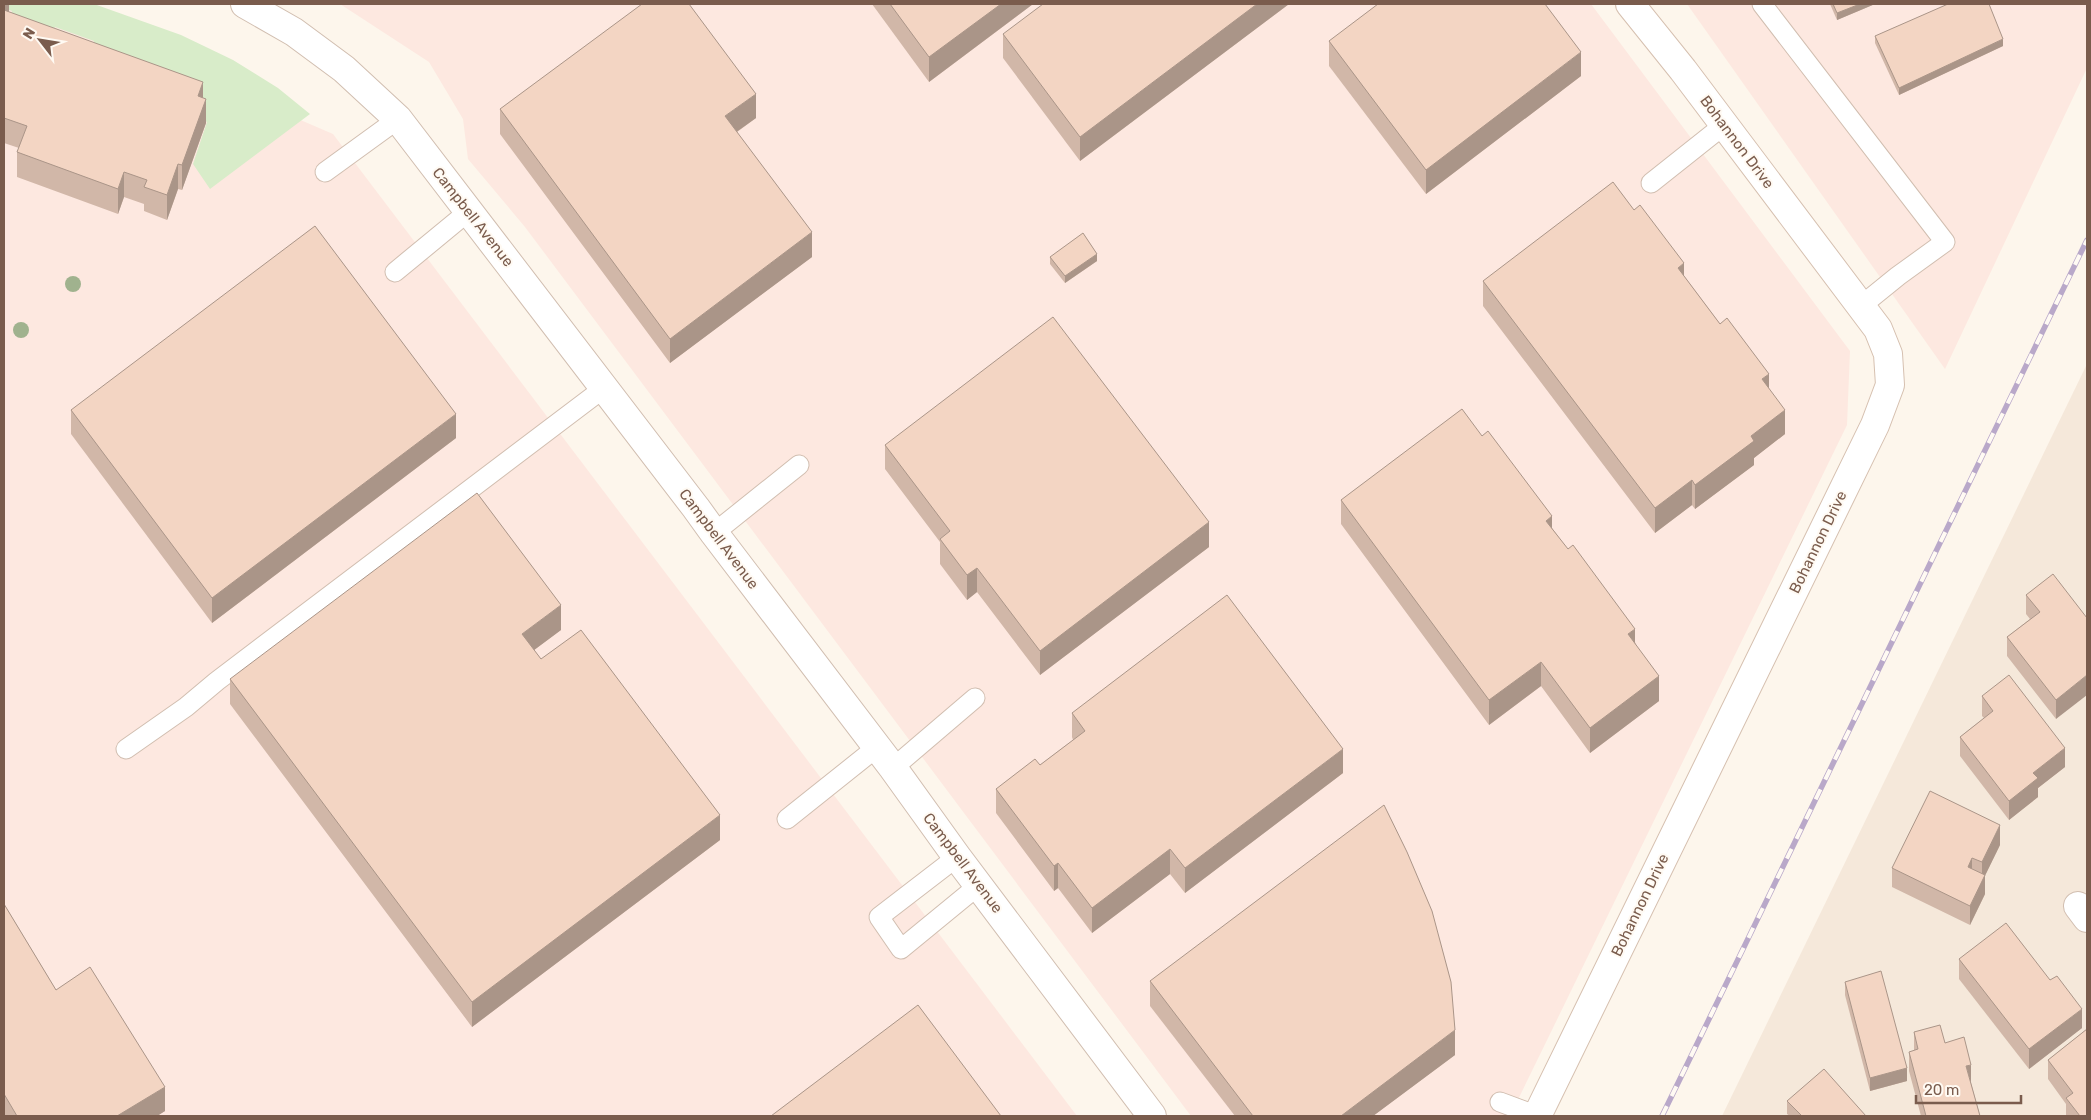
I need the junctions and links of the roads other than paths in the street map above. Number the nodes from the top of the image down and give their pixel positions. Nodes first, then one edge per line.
1 (245, 4) edge
2 (1630, 4) edge
3 (1762, 4) edge
4 (398, 119) junction
5 (1724, 125) junction
6 (326, 172) dead end
7 (1651, 183) dead end
8 (469, 211) junction
9 (395, 272) dead end
10 (1860, 306) junction
11 (604, 388) junction
12 (799, 465) dead end
13 (714, 533) junction
14 (975, 698) dead end
15 (876, 748) junction
16 (126, 749) dead end
17 (893, 768) junction
18 (787, 818) dead end
19 (957, 857) junction
20 (979, 885) junction
21 (1500, 1102) dead end
22 (1152, 1116) edge
23 (1537, 1116) edge

1 - 4 street, Campbell Avenue
2 - 5 street, Bohannon Drive
3 - 10 lane
4 - 6 lane
4 - 8 street, Campbell Avenue
5 - 7 lane
5 - 10 street, Bohannon Drive
8 - 9 lane
8 - 11 street, Campbell Avenue
10 - 23 street, Bohannon Drive
11 - 13 street, Campbell Avenue
11 - 16 lane
12 - 13 lane
13 - 15 street, Campbell Avenue
14 - 17 lane
15 - 17 street, Campbell Avenue
15 - 18 lane
17 - 19 street, Campbell Avenue
19 - 20 street, Campbell Avenue
19 - 20 lane
20 - 22 street, Campbell Avenue
21 - 23 lane

